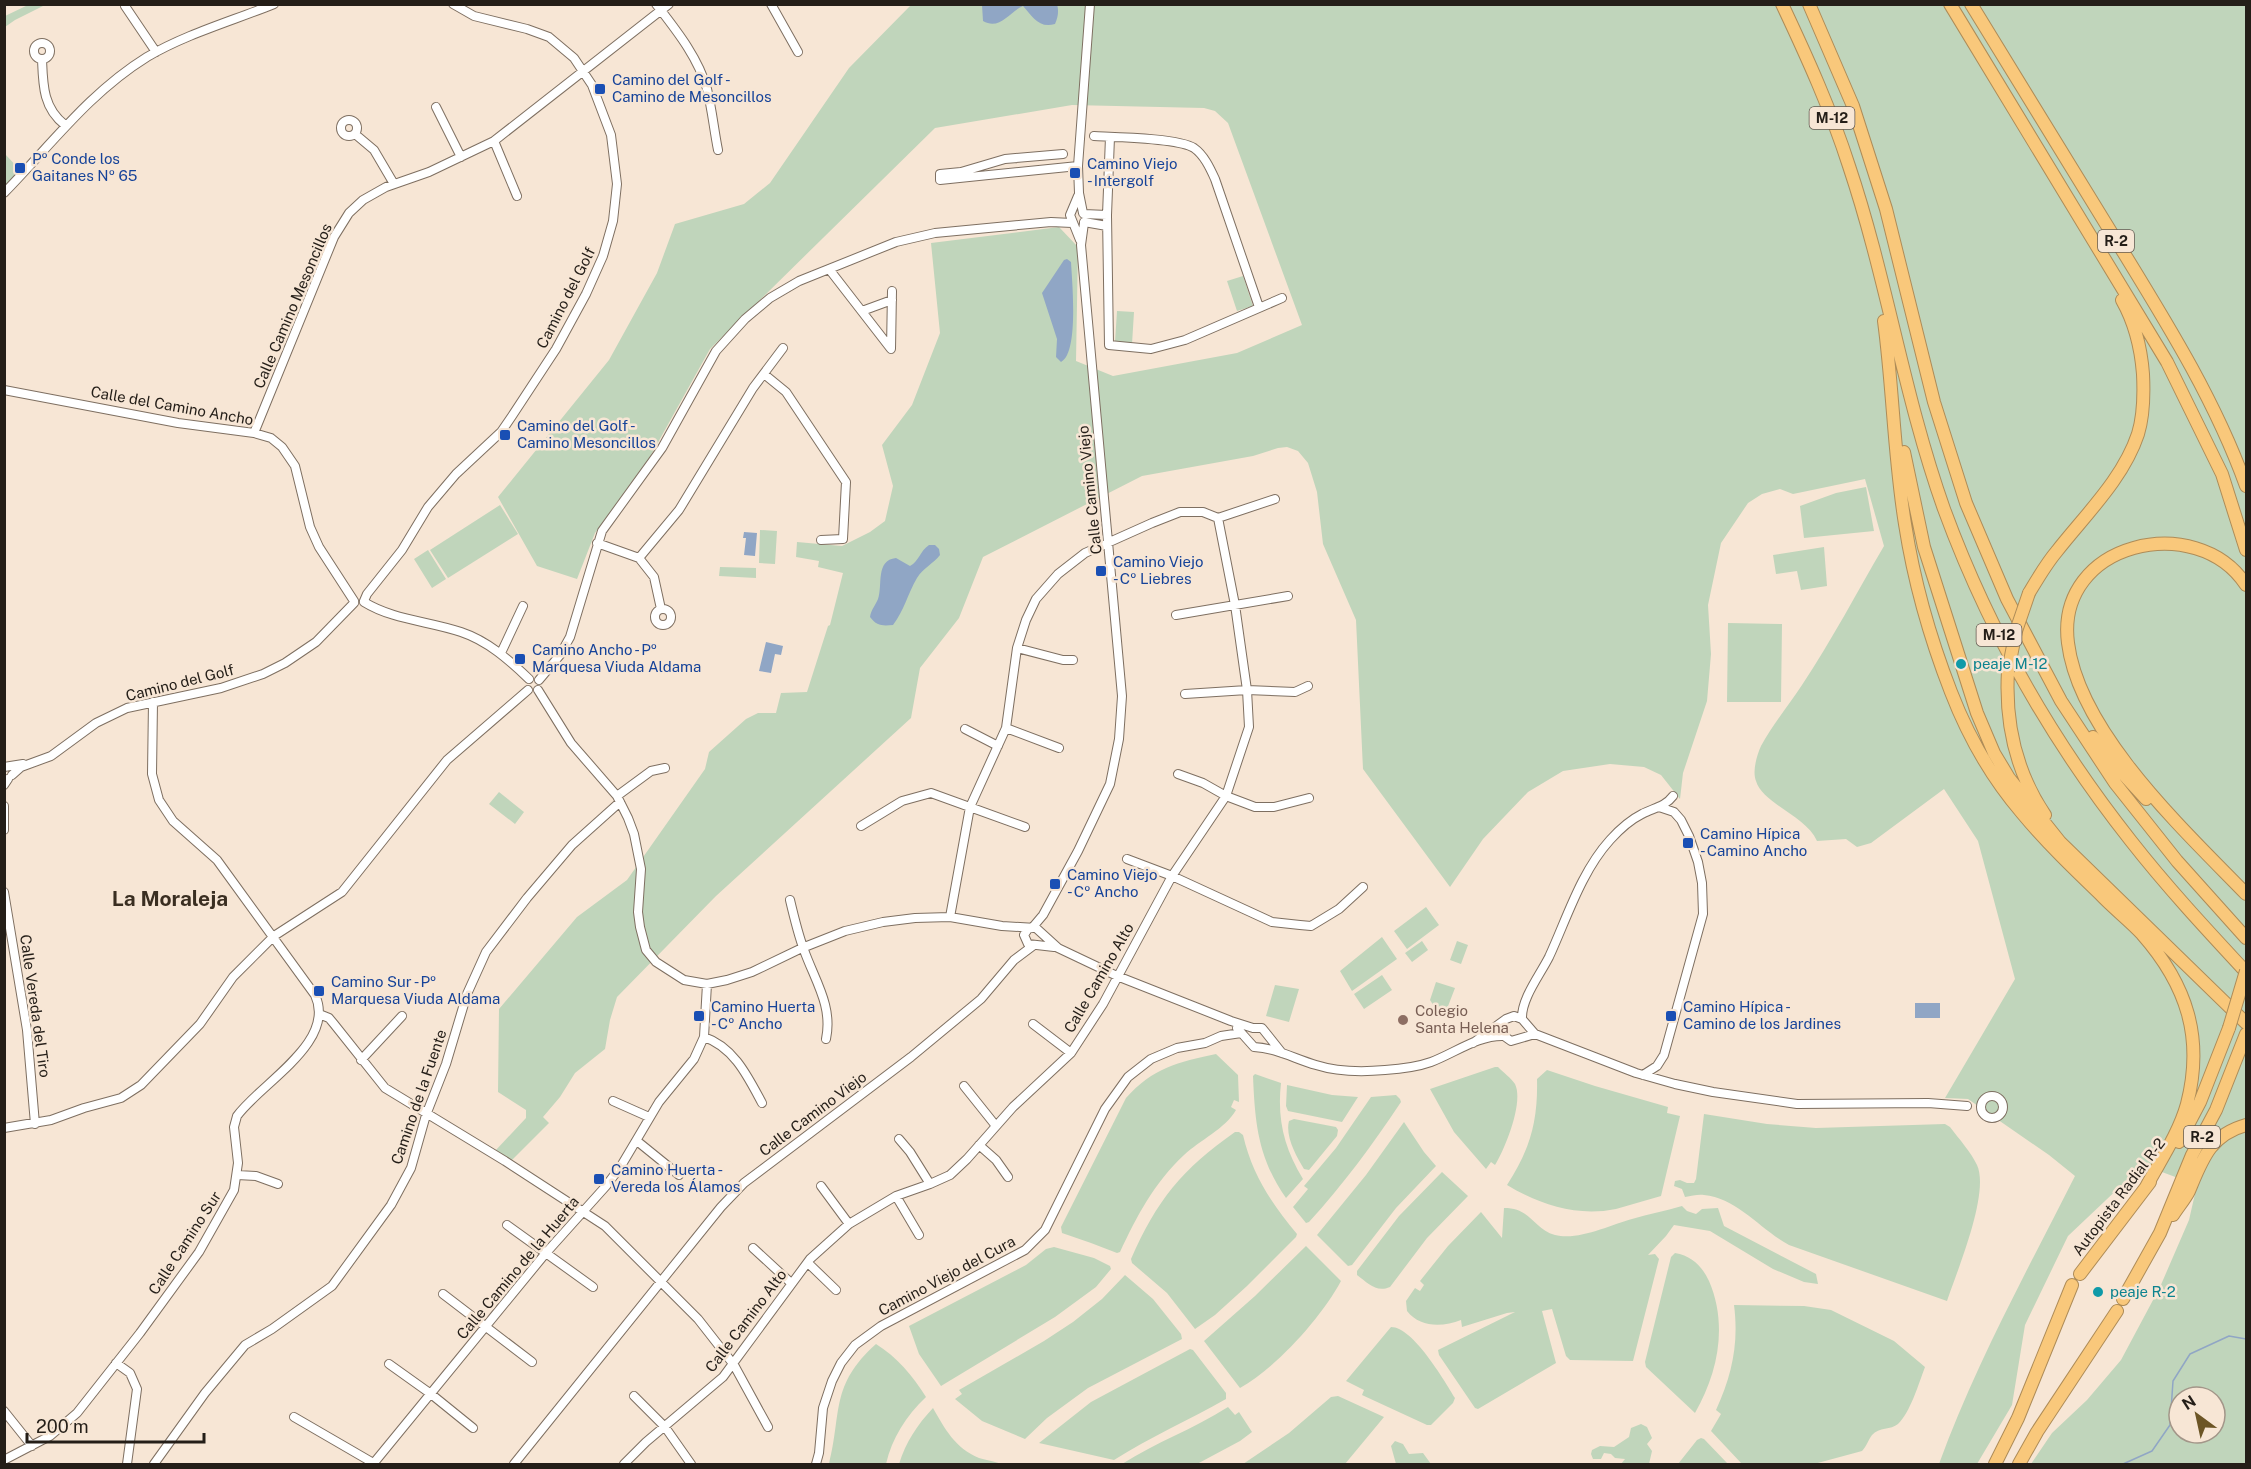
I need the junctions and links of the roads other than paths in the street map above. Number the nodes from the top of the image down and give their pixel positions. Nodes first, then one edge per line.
1 (453, 4) edge
2 (669, 4) edge
3 (771, 4) edge
4 (1090, 4) edge
5 (1782, 4) edge
6 (1809, 4) edge
7 (1950, 4) edge
8 (1971, 4) edge
9 (270, 5) edge
10 (125, 6) edge
11 (658, 8) edge
12 (156, 52) junction
13 (798, 52) dead end
14 (42, 59) dead end
15 (584, 72) junction
16 (2009, 102) junction
17 (436, 107) dead end
18 (65, 125) junction
19 (355, 134) dead end
20 (1094, 136) dead end
21 (1110, 137) junction
22 (494, 141) junction
23 (718, 150) dead end
24 (1063, 154) dead end
25 (461, 157) junction
26 (1078, 166) junction
27 (394, 184) junction
28 (4, 193) edge
29 (1079, 193) junction
30 (517, 196) dead end
31 (1107, 215) junction
32 (1083, 218) junction
33 (1072, 219) junction
34 (1107, 226) junction
35 (1869, 236) junction
36 (1081, 245) junction
37 (829, 269) junction
38 (1282, 298) dead end
39 (1259, 307) junction
40 (862, 311) junction
41 (783, 348) dead end
42 (764, 374) junction
43 (4, 390) edge
44 (1892, 391) junction
45 (254, 433) junction
46 (2247, 486) edge
47 (1275, 499) dead end
48 (1218, 518) junction
49 (821, 540) dead end
50 (597, 543) junction
51 (1109, 543) junction
52 (2247, 550) edge
53 (639, 558) junction
54 (2247, 585) edge
55 (1288, 597) dead end
56 (360, 602) junction
57 (523, 606) dead end
58 (1235, 606) junction
59 (661, 609) dead end
60 (1176, 615) dead end
61 (2025, 633) junction
62 (1017, 648) junction
63 (501, 653) junction
64 (1073, 660) dead end
65 (529, 679) junction
66 (539, 681) junction
67 (1308, 686) dead end
68 (533, 690) junction
69 (1248, 690) junction
70 (1185, 694) dead end
71 (153, 702) junction
72 (1006, 728) junction
73 (965, 729) dead end
74 (998, 746) junction
75 (1059, 748) dead end
76 (664, 768) dead end
77 (1178, 774) dead end
78 (7, 775) edge
79 (1226, 796) junction
80 (1309, 798) dead end
81 (618, 799) junction
82 (4, 806) edge
83 (970, 807) junction
84 (1659, 807) junction
85 (1674, 812) junction
86 (861, 826) dead end
87 (1024, 827) dead end
88 (4, 830) edge
89 (1127, 859) dead end
90 (1173, 876) junction
91 (2098, 878) junction
92 (1363, 887) dead end
93 (4, 892) edge
94 (2246, 894) edge
95 (790, 900) dead end
96 (950, 917) junction
97 (1002, 926) junction
98 (1035, 930) junction
99 (274, 936) junction
100 (2247, 938) edge
101 (1024, 939) junction
102 (1035, 944) junction
103 (802, 948) junction
104 (1058, 948) junction
105 (1014, 960) junction
106 (2247, 971) edge
107 (1118, 976) junction
108 (706, 984) junction
109 (319, 1014) junction
110 (402, 1016) dead end
111 (1228, 1020) junction
112 (1504, 1022) junction
113 (1524, 1022) junction
114 (2247, 1023) edge
115 (1033, 1024) dead end
116 (1253, 1028) junction
117 (1535, 1034) junction
118 (1221, 1036) junction
119 (1244, 1036) junction
120 (1268, 1036) junction
121 (1504, 1036) junction
122 (704, 1037) junction
123 (1523, 1037) junction
124 (2245, 1038) edge
125 (826, 1039) dead end
126 (1473, 1043) junction
127 (1261, 1047) junction
128 (1071, 1053) junction
129 (1282, 1053) junction
130 (361, 1060) junction
131 (1661, 1062) junction
132 (1643, 1074) junction
133 (1665, 1081) junction
134 (964, 1086) dead end
135 (613, 1101) dead end
136 (1982, 1101) junction
137 (762, 1103) dead end
138 (1967, 1106) junction
139 (1981, 1112) junction
140 (426, 1115) junction
141 (650, 1117) junction
142 (35, 1124) junction
143 (2247, 1125) edge
144 (996, 1126) junction
145 (4, 1128) edge
146 (899, 1139) dead end
147 (637, 1141) junction
148 (979, 1145) junction
149 (237, 1174) junction
150 (679, 1175) dead end
151 (1008, 1177) dead end
152 (278, 1184) dead end
153 (930, 1185) junction
154 (821, 1186) dead end
155 (2146, 1187) junction
156 (896, 1196) junction
157 (584, 1210) junction
158 (849, 1224) junction
159 (507, 1225) dead end
160 (2160, 1233) junction
161 (919, 1235) dead end
162 (753, 1248) dead end
163 (545, 1254) junction
164 (808, 1263) junction
165 (2080, 1274) dead end
166 (662, 1282) junction
167 (791, 1283) junction
168 (2072, 1285) dead end
169 (593, 1287) dead end
170 (836, 1290) dead end
171 (443, 1294) dead end
172 (2124, 1299) dead end
173 (2117, 1311) dead end
174 (487, 1326) junction
175 (532, 1362) dead end
176 (116, 1363) junction
177 (389, 1364) dead end
178 (734, 1365) junction
179 (431, 1394) junction
180 (634, 1396) dead end
181 (4, 1411) edge
182 (294, 1417) dead end
183 (665, 1427) junction
184 (768, 1427) dead end
185 (473, 1428) dead end
186 (32, 1446) junction
187 (4, 1460) edge
188 (127, 1464) edge
189 (154, 1464) edge
190 (374, 1464) edge
191 (514, 1464) edge
192 (624, 1464) edge
193 (691, 1464) edge
194 (816, 1464) edge
195 (1995, 1464) edge
196 (2019, 1464) edge

1 - 15 street, Camino del Golf
2 - 11 street, Calle Camino Mesoncillos
3 - 13 street
4 - 26 street, Calle Camino Viejo
5 - 35 highway, M-12
6 - 61 highway, M-12
7 - 16 highway, R-2
8 - 46 highway, R-2
9 - 12 street
10 - 12 street
11 - 15 street, Calle Camino Mesoncillos
11 - 23 street
12 - 18 street
14 - 18 street
15 - 22 street, Calle Camino Mesoncillos
15 - 56 street, Camino del Golf
16 - 52 highway, R-2
16 - 91 highway, bridge
17 - 25 street
18 - 28 street
19 - 27 street
20 - 21 street
21 - 31 street
21 - 39 street
22 - 25 street, Calle Camino Mesoncillos
22 - 30 street
24 - 26 street
25 - 27 street, Calle Camino Mesoncillos
26 - 29 street, Calle Camino Viejo
27 - 45 street, Calle Camino Mesoncillos
29 - 32 street, Calle Camino Viejo
29 - 33 street, Calle Camino Viejo
31 - 32 street
31 - 34 street
32 - 33 street
32 - 33 street
32 - 34 street
32 - 36 street, Calle Camino Viejo
33 - 36 street, Calle Camino Viejo
33 - 37 street
34 - 39 street
35 - 44 highway
35 - 106 highway, M-12
36 - 51 street, Calle Camino Viejo
37 - 40 street
37 - 50 street
38 - 39 street
40 - 40 street
41 - 42 street
42 - 49 street
42 - 53 street
43 - 45 street, Calle del Camino Ancho
44 - 91 highway
44 - 155 highway
45 - 56 street, Calle del Camino Ancho
47 - 48 street
48 - 51 street
48 - 58 street, Calle Camino Alto
50 - 53 street
50 - 66 street
51 - 62 street
51 - 98 street, Calle Camino Viejo
53 - 59 street
54 - 94 highway
55 - 58 street
56 - 63 street
56 - 71 street, Camino del Golf
57 - 63 street
58 - 60 street
58 - 69 street, Calle Camino Alto
61 - 94 highway
61 - 100 highway, M-12
62 - 64 street
62 - 72 street
63 - 65 street
65 - 66 street
65 - 68 street
66 - 68 street
67 - 69 street
68 - 81 street
68 - 99 street
69 - 70 street
69 - 79 street, Calle Camino Alto
71 - 78 street, Camino del Golf
71 - 99 street
72 - 74 street
72 - 75 street
73 - 74 street
74 - 83 street
76 - 81 street, Camino de la Fuente
77 - 79 street
79 - 80 street
79 - 90 street, Calle Camino Alto
81 - 108 street
81 - 140 street, Camino de la Fuente
82 - 88 street
83 - 86 street
83 - 87 street
83 - 96 street
84 - 85 street
84 - 85 street
84 - 113 street
85 - 131 street
89 - 90 street
90 - 92 street
90 - 107 street, Calle Camino Alto
91 - 114 highway
93 - 142 street, Calle Vereda del Tiro
95 - 103 street
96 - 97 street
96 - 103 street
97 - 98 street
97 - 101 street
98 - 101 street
98 - 102 street
98 - 104 street
99 - 109 street
99 - 142 street
101 - 102 street
101 - 105 street
102 - 104 street
102 - 105 street, Calle Camino Viejo
103 - 108 street
103 - 125 street
104 - 107 street
105 - 166 street, Calle Camino Viejo
106 - 155 highway, Autopista Radial R-2 / R-2, bridge
107 - 111 street
107 - 128 street, Calle Camino Alto
108 - 122 street, Calle Camino de la Huerta
109 - 130 street
109 - 149 street, Calle Camino Sur
110 - 130 street
111 - 116 street
111 - 118 street
111 - 119 street
112 - 113 street
112 - 121 street
112 - 126 street
113 - 117 street
113 - 123 street
115 - 128 street
116 - 119 street
116 - 120 street
117 - 123 street
117 - 132 street
118 - 119 street, Camino Viejo del Cura
118 - 194 street, Camino Viejo del Cura
119 - 127 street
120 - 127 street
120 - 129 street
121 - 123 street
121 - 126 street
122 - 137 street
122 - 141 street, Calle Camino de la Huerta
124 - 160 highway, R-2
126 - 129 street
127 - 129 street
128 - 144 street, Calle Camino Alto
130 - 140 street
131 - 132 street
131 - 133 street
132 - 133 street
133 - 138 street
134 - 144 street
135 - 141 street
136 - 138 street
136 - 139 street
136 - 139 street
138 - 139 street
140 - 157 street
140 - 189 street, Camino de la Fuente
141 - 147 street, Calle Camino de la Huerta
142 - 145 street
143 - 160 highway
144 - 148 street, Calle Camino Alto
146 - 153 street
147 - 150 street
147 - 157 street, Calle Camino de la Huerta
148 - 151 street
148 - 153 street, Calle Camino Alto
149 - 152 street
149 - 176 street, Calle Camino Sur
153 - 156 street, Calle Camino Alto
154 - 158 street
155 - 165 highway, Autopista Radial R-2 / R-2
156 - 158 street, Calle Camino Alto
156 - 161 street
157 - 163 street, Calle Camino de la Huerta
157 - 166 street
158 - 164 street, Calle Camino Alto
159 - 163 street
160 - 172 highway, R-2
162 - 167 street
163 - 169 street
163 - 174 street, Calle Camino de la Huerta
164 - 167 street, Calle Camino Alto
164 - 170 street
166 - 178 street
166 - 191 street, Calle Camino Viejo
167 - 178 street, Calle Camino Alto
168 - 195 highway
171 - 174 street
173 - 196 highway
174 - 175 street
174 - 179 street, Calle Camino de la Huerta
176 - 186 street, Calle Camino Sur
176 - 188 street
177 - 179 street
178 - 183 street, Calle Camino Alto
178 - 184 street
179 - 185 street
179 - 190 street, Calle Camino de la Huerta
180 - 183 street
181 - 186 street
182 - 190 street
183 - 192 street, Calle Camino Alto
183 - 193 street
186 - 187 street, Calle Camino Sur

